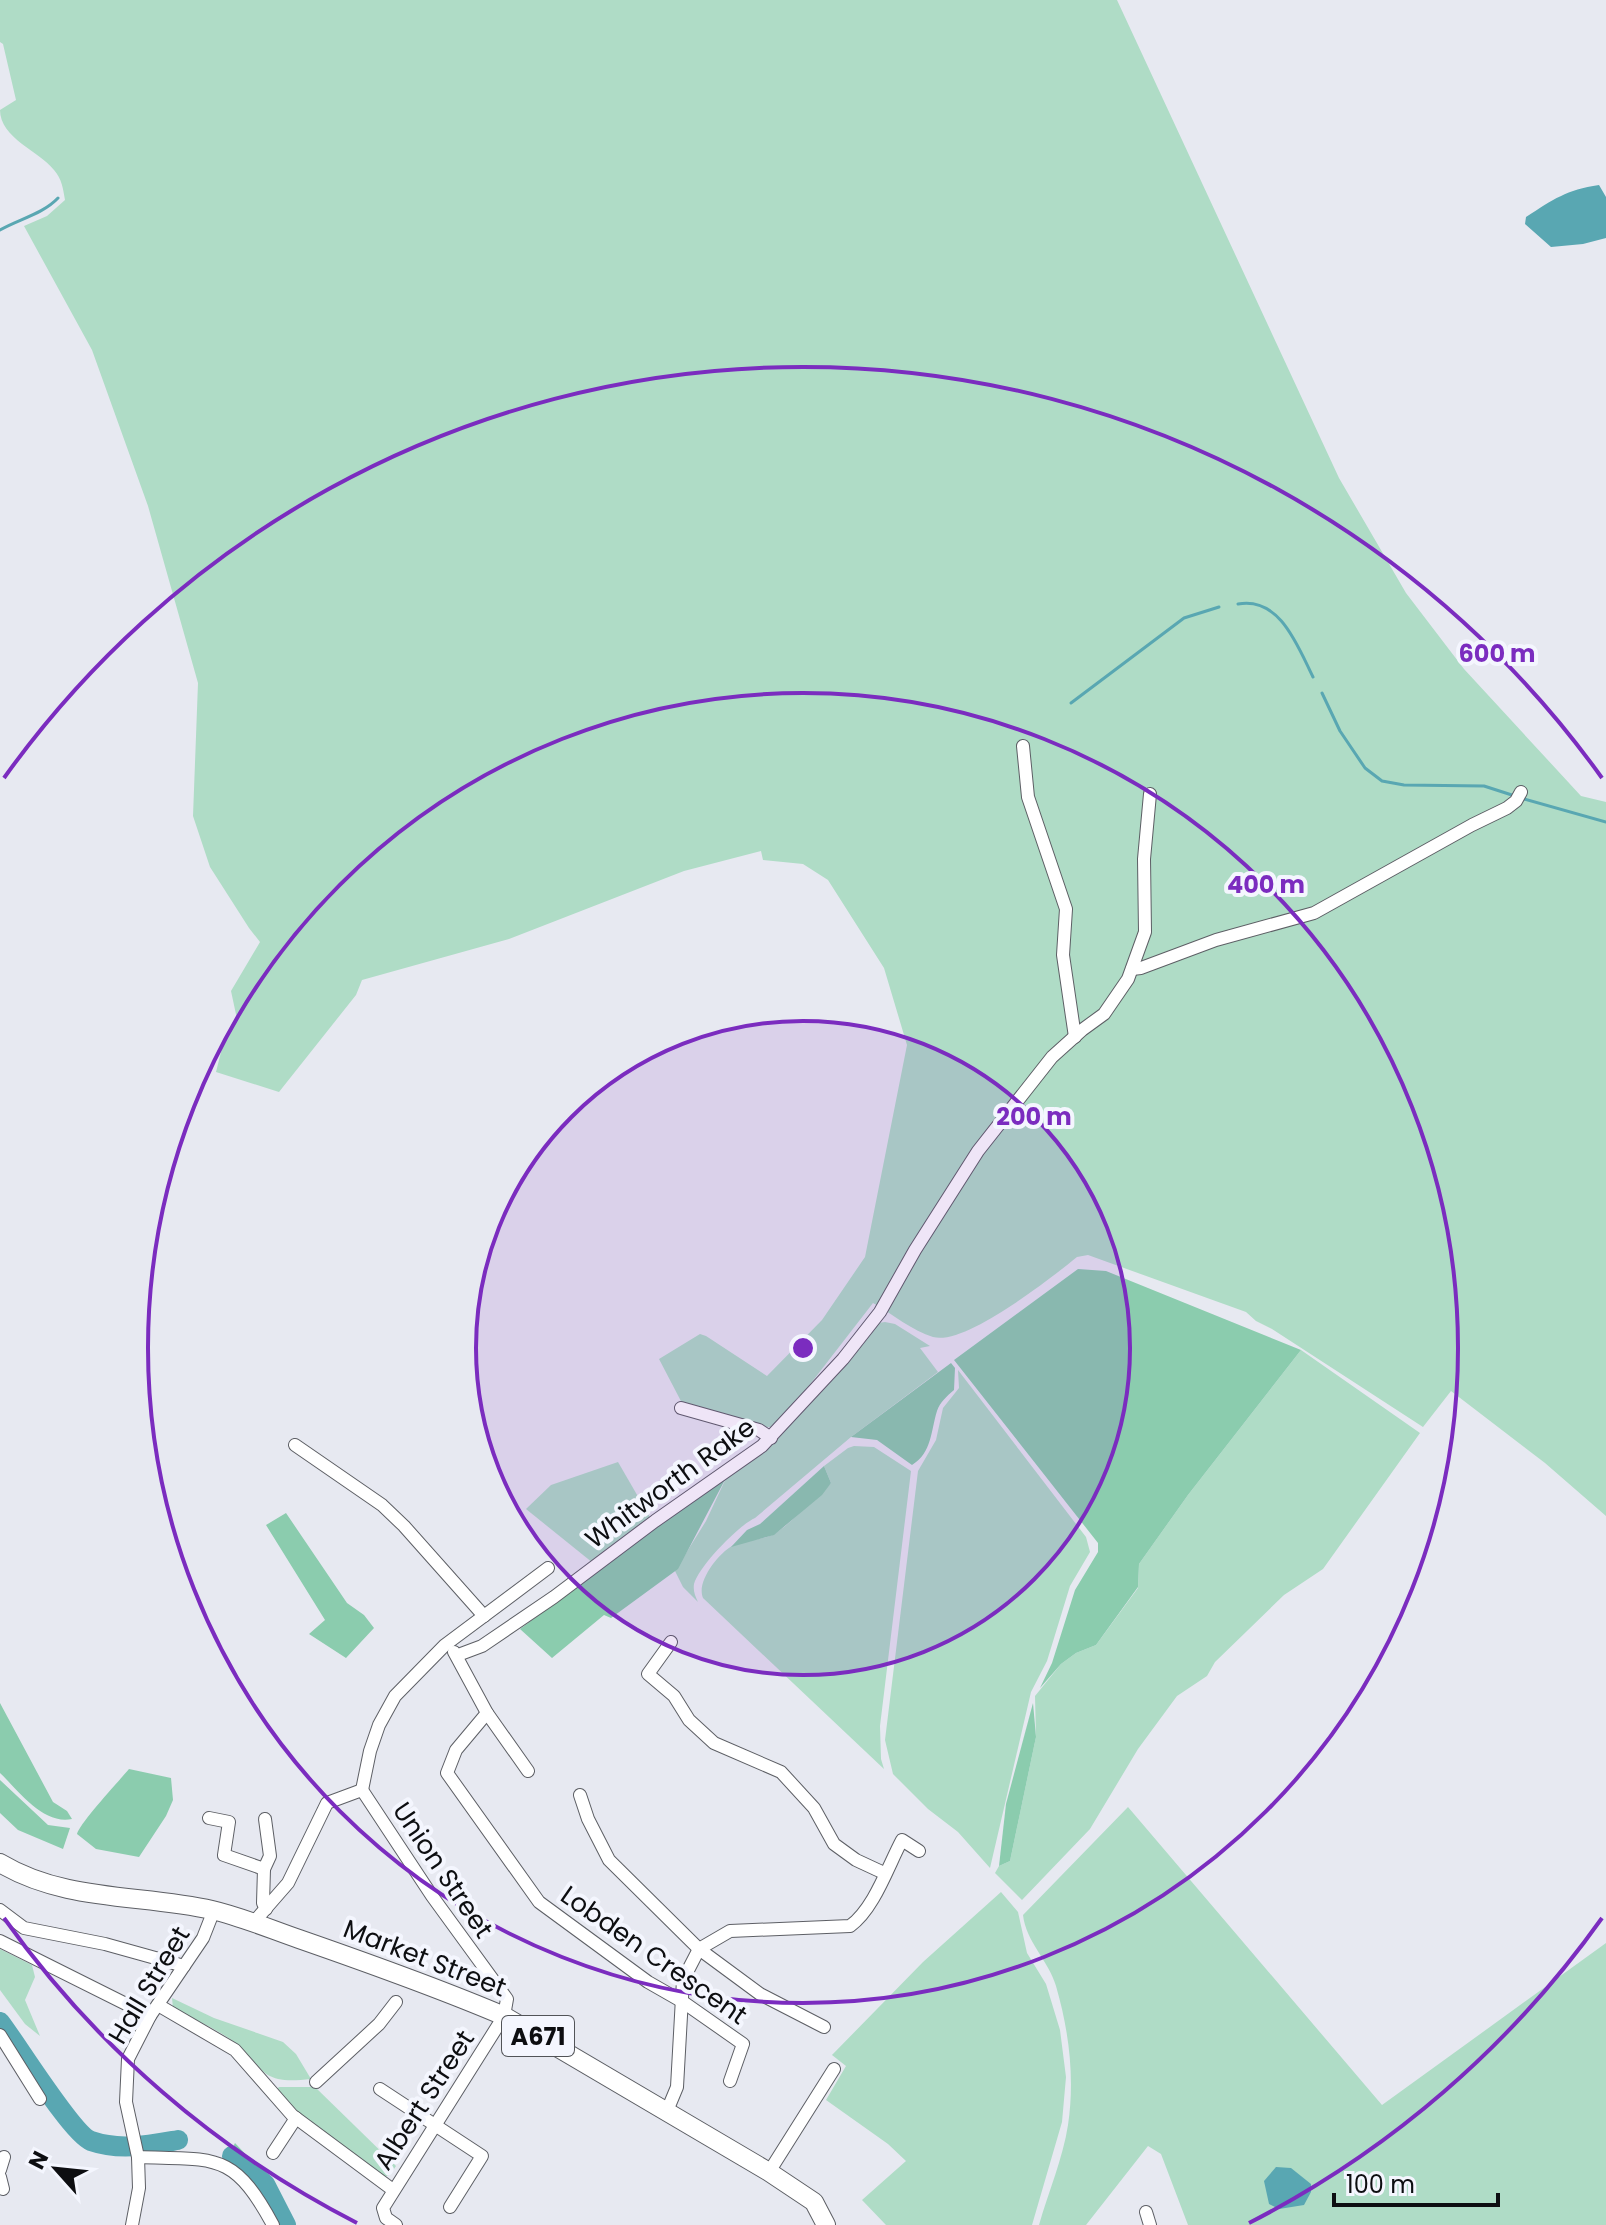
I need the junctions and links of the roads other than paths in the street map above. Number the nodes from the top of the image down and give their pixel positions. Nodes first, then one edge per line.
1 (1023, 746) dead end
2 (1521, 792) dead end
3 (1150, 794) dead end
4 (1132, 969) junction
5 (1075, 1037) junction
6 (681, 1408) dead end
7 (771, 1438) junction
8 (295, 1445) dead end
9 (548, 1568) dead end
10 (484, 1616) junction
11 (671, 1642) dead end
12 (445, 1645) junction
13 (458, 1655) junction
14 (487, 1713) junction
15 (528, 1771) dead end
16 (362, 1790) junction
17 (580, 1795) dead end
18 (209, 1818) dead end
19 (265, 1819) dead end
20 (919, 1851) dead end
21 (0, 1863) edge
22 (264, 1869) junction
23 (884, 1873) junction
24 (0, 1910) edge
25 (214, 1910) junction
26 (260, 1915) junction
27 (0, 1941) edge
28 (699, 1949) junction
29 (184, 1966) junction
30 (396, 2002) dead end
31 (683, 2002) junction
32 (154, 2010) junction
33 (504, 2016) junction
34 (824, 2027) dead end
35 (0, 2035) edge
36 (834, 2069) dead end
37 (730, 2081) dead end
38 (316, 2082) dead end
39 (380, 2089) dead end
40 (40, 2099) dead end
41 (667, 2111) junction
42 (296, 2118) junction
43 (435, 2126) junction
44 (273, 2153) dead end
45 (138, 2154) junction
46 (4, 2157) dead end
47 (0, 2170) edge
48 (769, 2172) junction
49 (393, 2190) junction
50 (450, 2207) dead end
51 (132, 2225) edge
52 (273, 2225) edge
53 (396, 2225) edge
54 (826, 2225) edge

1 - 5 street
2 - 4 street
3 - 4 street, Whitworth Rake
4 - 5 street, Whitworth Rake
5 - 7 street, Whitworth Rake
6 - 7 street
7 - 13 street, Whitworth Rake
8 - 10 street
9 - 10 street
10 - 12 street
11 - 23 street
12 - 13 street
12 - 16 street
13 - 14 street
14 - 15 street
14 - 31 street, Lobden Crescent
16 - 26 street
16 - 33 street, Union Street
17 - 28 street
18 - 22 street
19 - 22 street
20 - 23 street
21 - 25 main road, Market Street / A671
22 - 26 street
23 - 28 street
24 - 29 street
25 - 26 main road, Market Street / A671
25 - 29 street, Hall Street
26 - 33 main road, Market Street / A671
27 - 32 street
28 - 31 street
28 - 34 street
29 - 32 street, Hall Street
30 - 38 street
31 - 37 street, Lobden Crescent
31 - 41 street
32 - 42 street
32 - 45 street, Hall Street
33 - 41 main road, Market Street / A671
33 - 43 street, Albert Street
35 - 40 street
36 - 48 street
39 - 43 street
41 - 48 main road, Market Street / A671
42 - 44 street
42 - 49 street
43 - 49 street, Albert Street
43 - 50 street
45 - 51 street, Hall Street
45 - 52 street
46 - 47 street
48 - 54 main road, Market Street / A671
49 - 53 street, Albert Street

